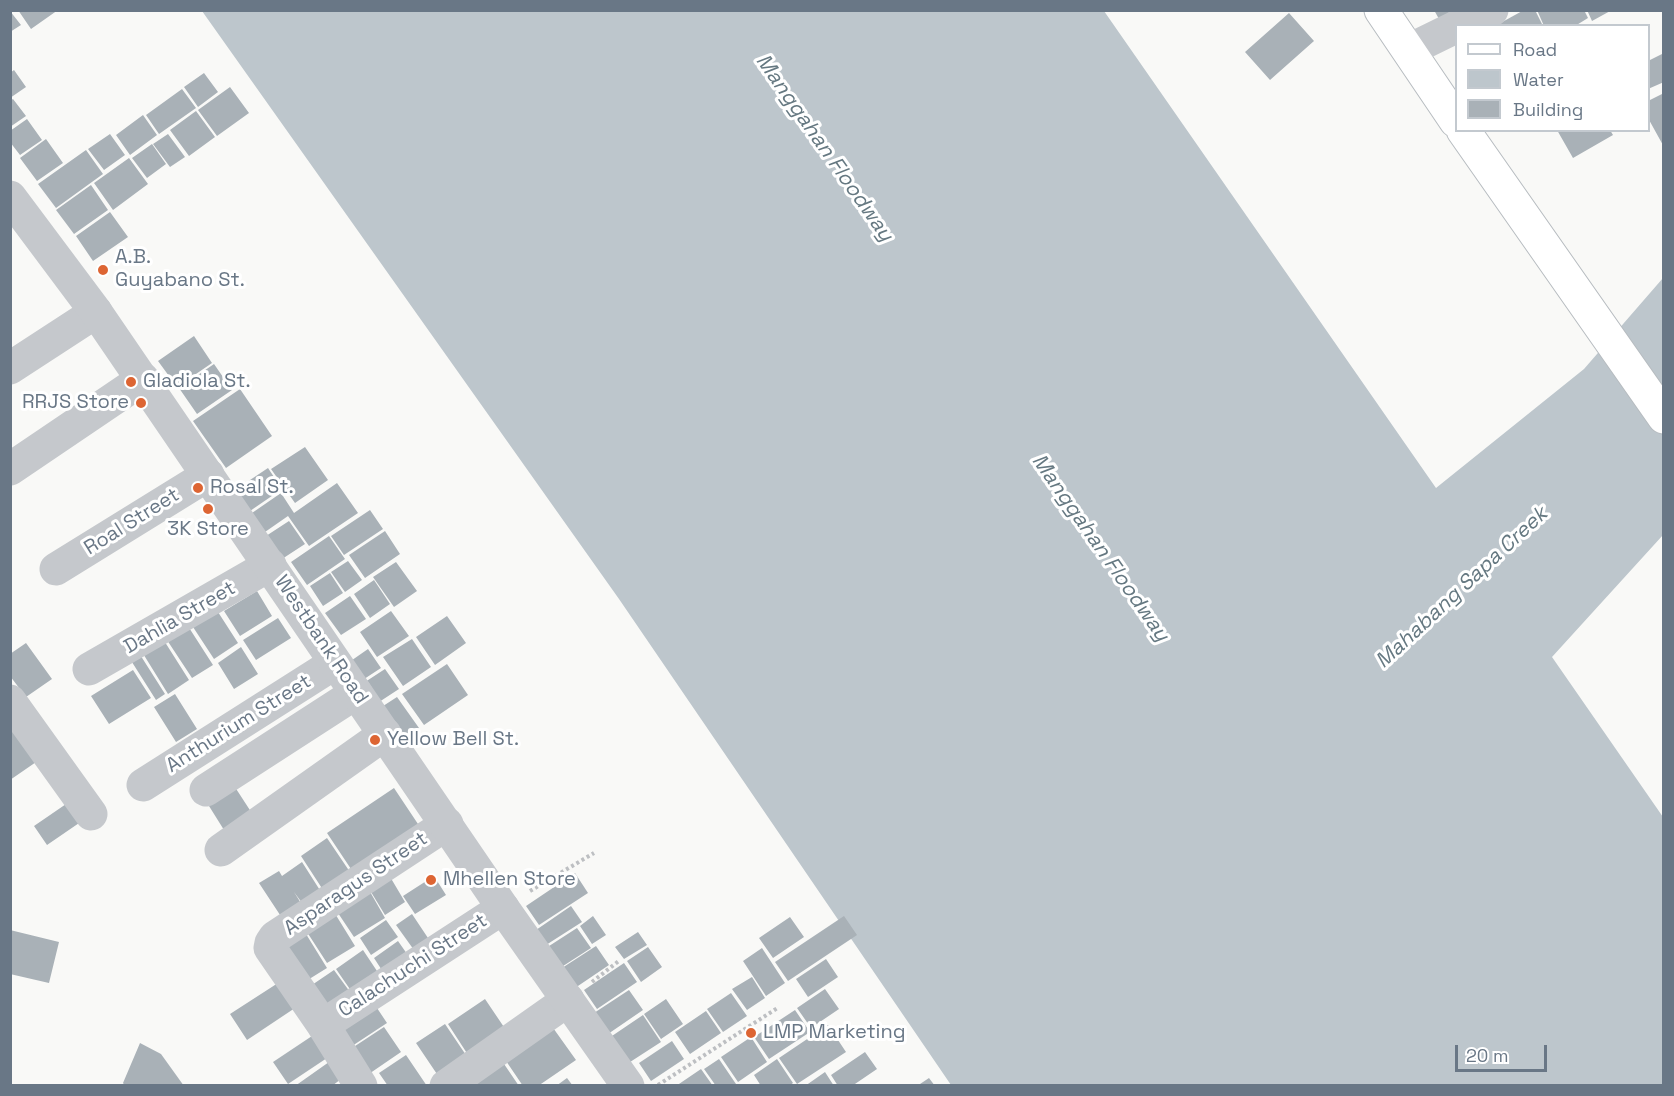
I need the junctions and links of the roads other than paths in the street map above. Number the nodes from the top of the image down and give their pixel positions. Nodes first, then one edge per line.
1 (1381, 10) edge
2 (1492, 10) edge
3 (1465, 24) edge
4 (1455, 27) edge
5 (1409, 50) junction
6 (1455, 119) edge
7 (1464, 132) edge
8 (10, 197) edge
9 (96, 312) junction
10 (10, 368) edge
11 (142, 380) junction
12 (1664, 417) edge
13 (10, 469) edge
14 (208, 475) junction
15 (270, 565) junction
16 (56, 569) dead end
17 (335, 663) junction
18 (89, 669) dead end
19 (356, 693) junction
20 (10, 701) edge
21 (385, 734) junction
22 (143, 785) dead end
23 (206, 789) dead end
24 (91, 814) dead end
25 (447, 824) junction
26 (220, 850) dead end
27 (503, 908) junction
28 (568, 1000) junction
29 (323, 1025) junction
30 (361, 1086) edge
31 (446, 1086) edge
32 (628, 1086) edge

1 - 5 main road
2 - 3 street
4 - 5 street
5 - 6 main road
7 - 12 main road
8 - 9 street, Westbank Road
9 - 10 street
9 - 11 street, Westbank Road
11 - 13 street
11 - 14 street, Westbank Road
14 - 15 street, Westbank Road
14 - 16 street, Roal Street
15 - 17 street, Westbank Road
15 - 18 street, Dahlia Street
17 - 19 street, Westbank Road
17 - 22 street, Anthurium Street
19 - 21 street, Westbank Road
19 - 23 street
20 - 24 street
21 - 25 street, Westbank Road
21 - 26 street
25 - 27 street, Westbank Road
25 - 29 street, Asparagus Street
27 - 28 street, Westbank Road
27 - 29 street, Calachuchi Street
28 - 31 street
28 - 32 street, Westbank Road
29 - 30 street

